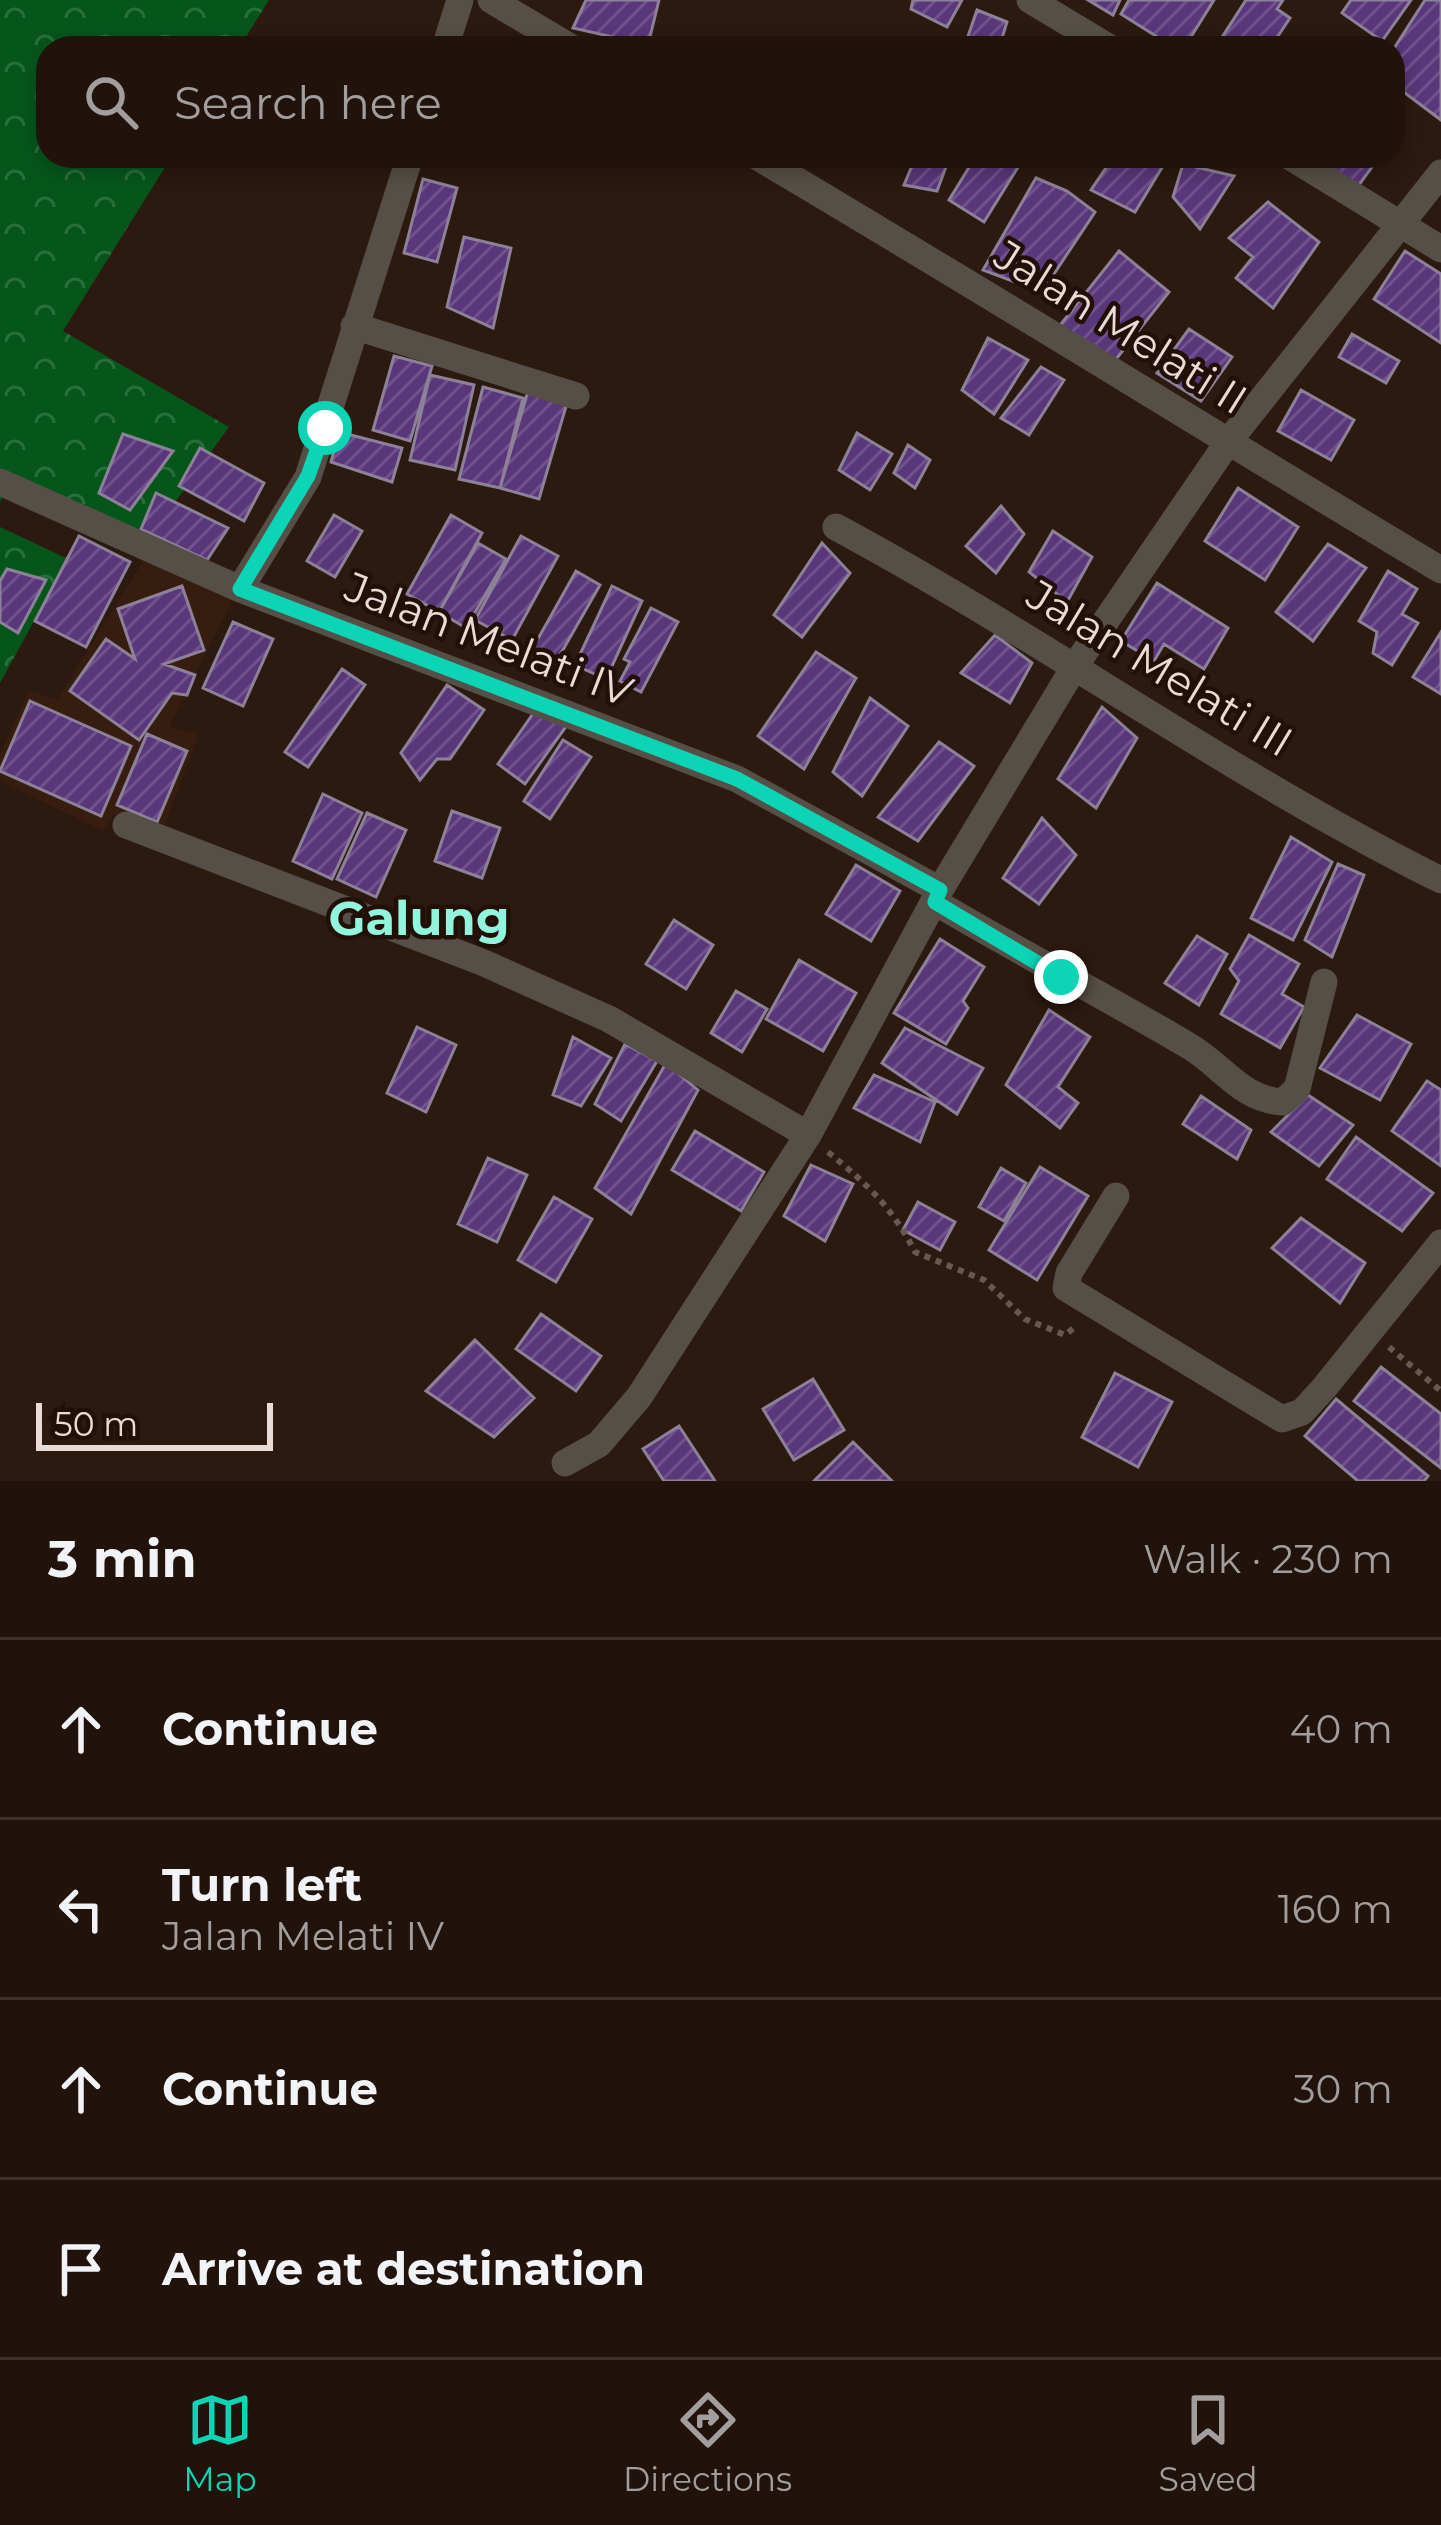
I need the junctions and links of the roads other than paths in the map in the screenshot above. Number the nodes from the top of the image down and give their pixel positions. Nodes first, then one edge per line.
1 (460, 0) edge
2 (491, 0) edge
3 (1030, 0) edge
4 (449, 36) edge
5 (552, 36) edge
6 (1090, 36) edge
7 (406, 168) edge
8 (776, 168) edge
9 (1309, 168) edge
10 (1441, 173) edge
11 (1401, 224) junction
12 (1441, 249) edge
13 (355, 326) junction
14 (576, 396) dead end
15 (1228, 442) junction
16 (0, 482) edge
17 (836, 527) dead end
18 (1441, 570) edge
19 (240, 589) junction
20 (1075, 666) junction
21 (126, 825) dead end
22 (1441, 880) edge
23 (938, 896) junction
24 (1324, 982) dead end
25 (808, 1136) junction
26 (1116, 1196) dead end
27 (1441, 1243) edge
28 (565, 1463) dead end

1 - 4 street
2 - 5 street
3 - 6 street
7 - 13 street
8 - 15 street, Jalan Melati II
9 - 11 street
10 - 11 street
11 - 12 street
11 - 15 street
13 - 14 street
13 - 19 street
15 - 18 street, Jalan Melati II
15 - 20 street
16 - 19 street, Jalan Melati IV
17 - 20 street, Jalan Melati III
19 - 23 street, Jalan Melati IV
20 - 22 street, Jalan Melati III
20 - 23 street
21 - 25 street
23 - 24 street, Jalan Melati IV
23 - 25 street
25 - 28 street
26 - 27 street

